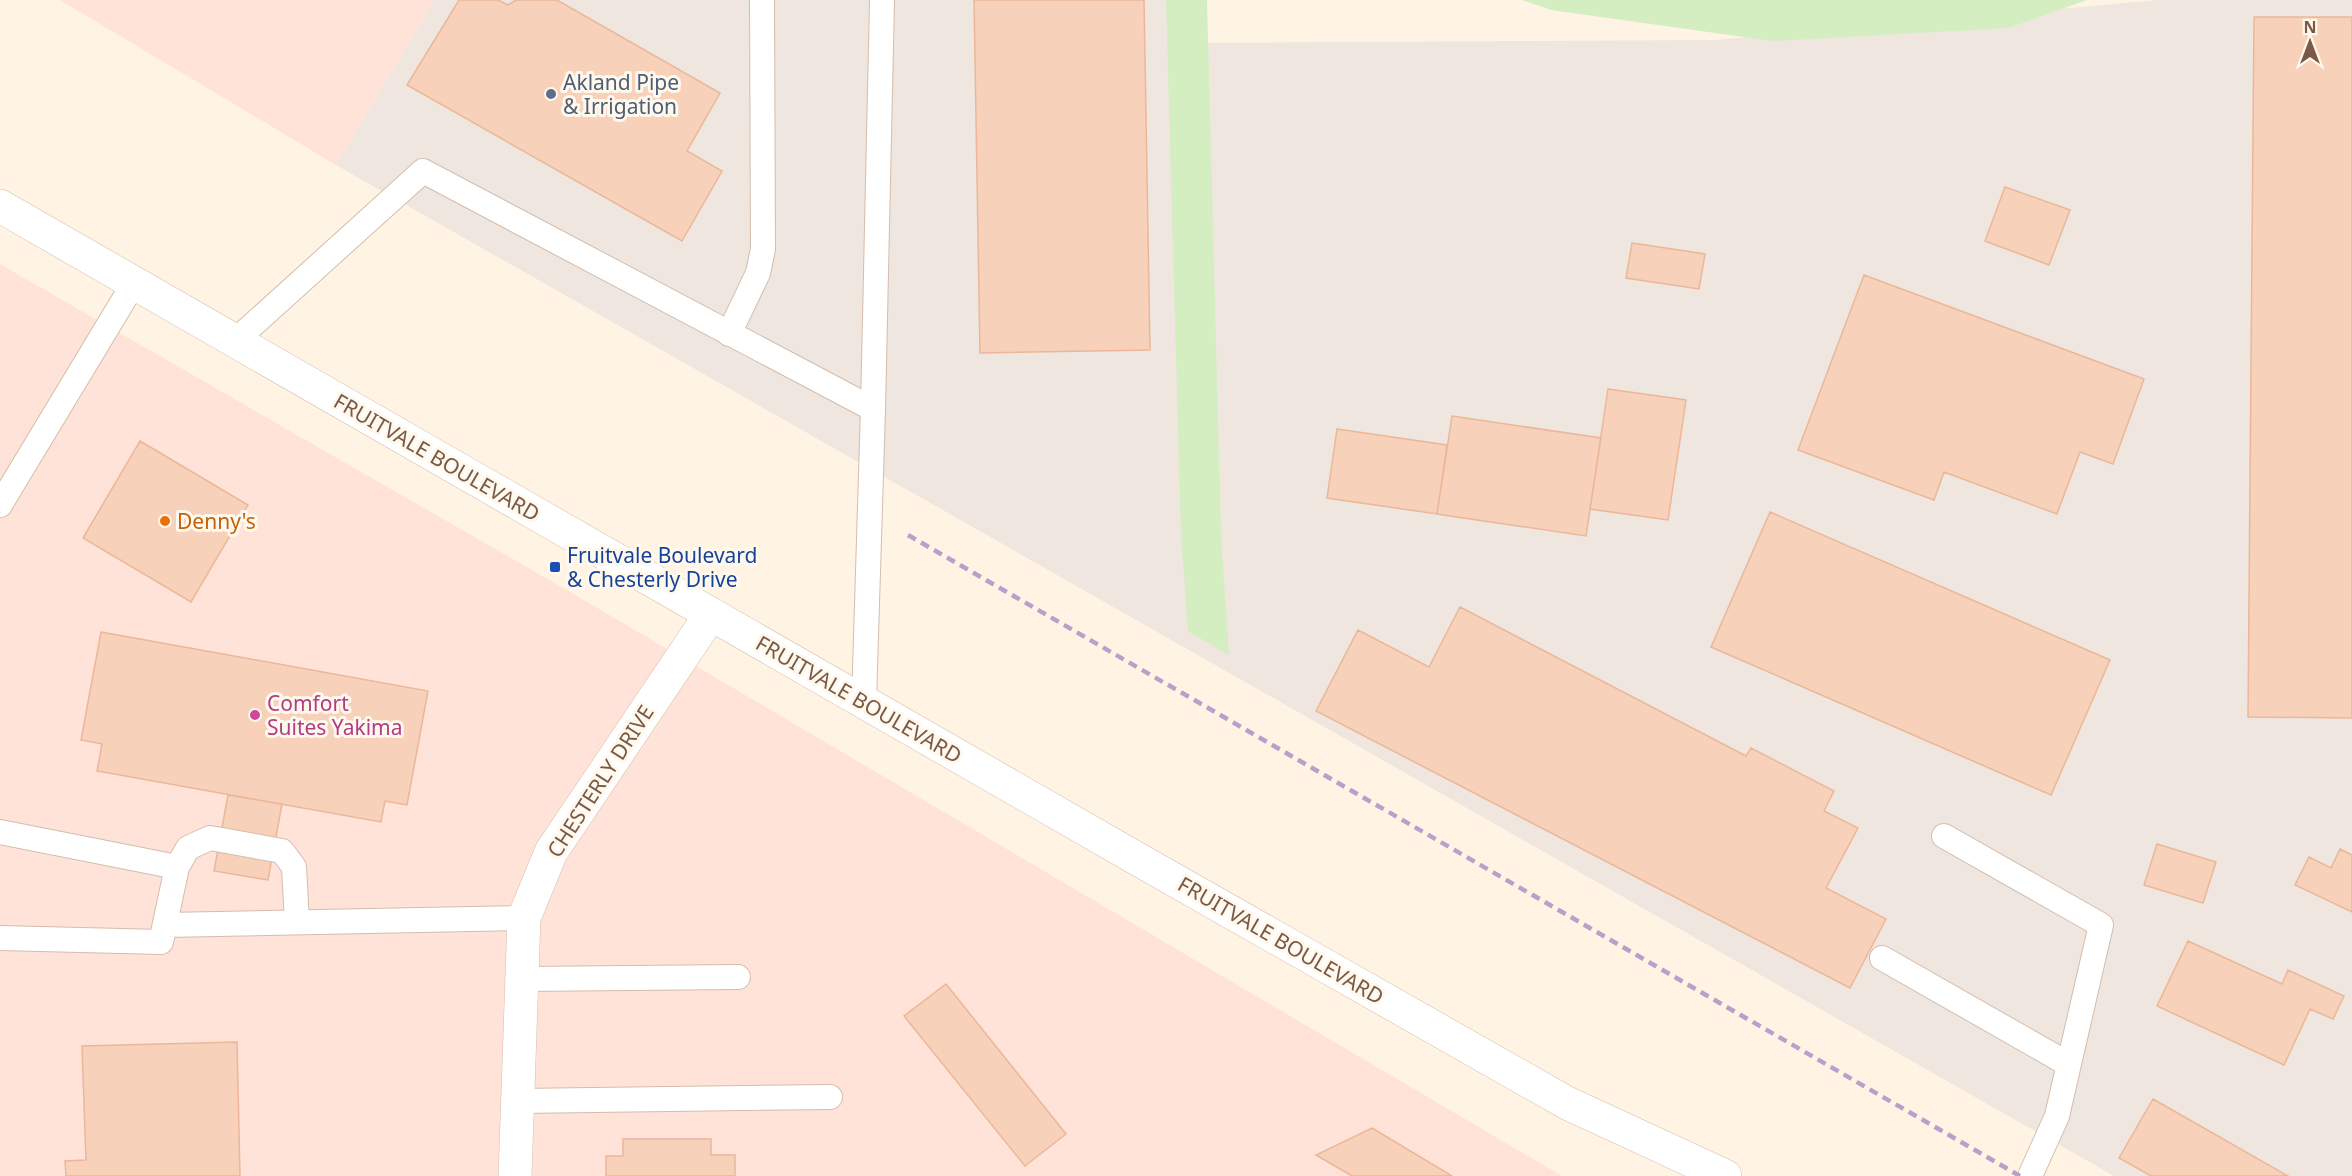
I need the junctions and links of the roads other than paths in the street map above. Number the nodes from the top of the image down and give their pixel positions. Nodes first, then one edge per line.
1 (762, 0) edge
2 (882, 0) edge
3 (0, 206) edge
4 (134, 283) junction
5 (729, 334) junction
6 (235, 341) junction
7 (873, 409) junction
8 (0, 505) edge
9 (711, 614) junction
10 (864, 702) junction
11 (0, 832) edge
12 (1944, 836) dead end
13 (177, 867) junction
14 (524, 918) junction
15 (297, 922) junction
16 (165, 925) junction
17 (0, 938) edge
18 (1882, 958) dead end
19 (738, 977) dead end
20 (522, 979) junction
21 (2068, 1064) junction
22 (830, 1097) dead end
23 (518, 1101) junction
24 (515, 1176) edge
25 (1725, 1176) edge
26 (2030, 1176) edge

1 - 5 lane
2 - 7 lane
3 - 4 main road, FRUITVALE BOULEVARD
4 - 6 main road, FRUITVALE BOULEVARD
4 - 8 lane
5 - 6 lane
5 - 7 lane
6 - 9 main road, FRUITVALE BOULEVARD
7 - 10 lane
9 - 10 main road, FRUITVALE BOULEVARD
9 - 14 main road, CHESTERLY DRIVE
10 - 25 main road, FRUITVALE BOULEVARD
11 - 13 lane
12 - 21 lane
13 - 15 lane
13 - 16 lane
14 - 15 lane
14 - 20 main road, CHESTERLY DRIVE
15 - 16 lane
16 - 17 lane
18 - 21 lane
19 - 20 lane
20 - 23 main road, CHESTERLY DRIVE
21 - 26 lane
22 - 23 lane
23 - 24 main road, CHESTERLY DRIVE

